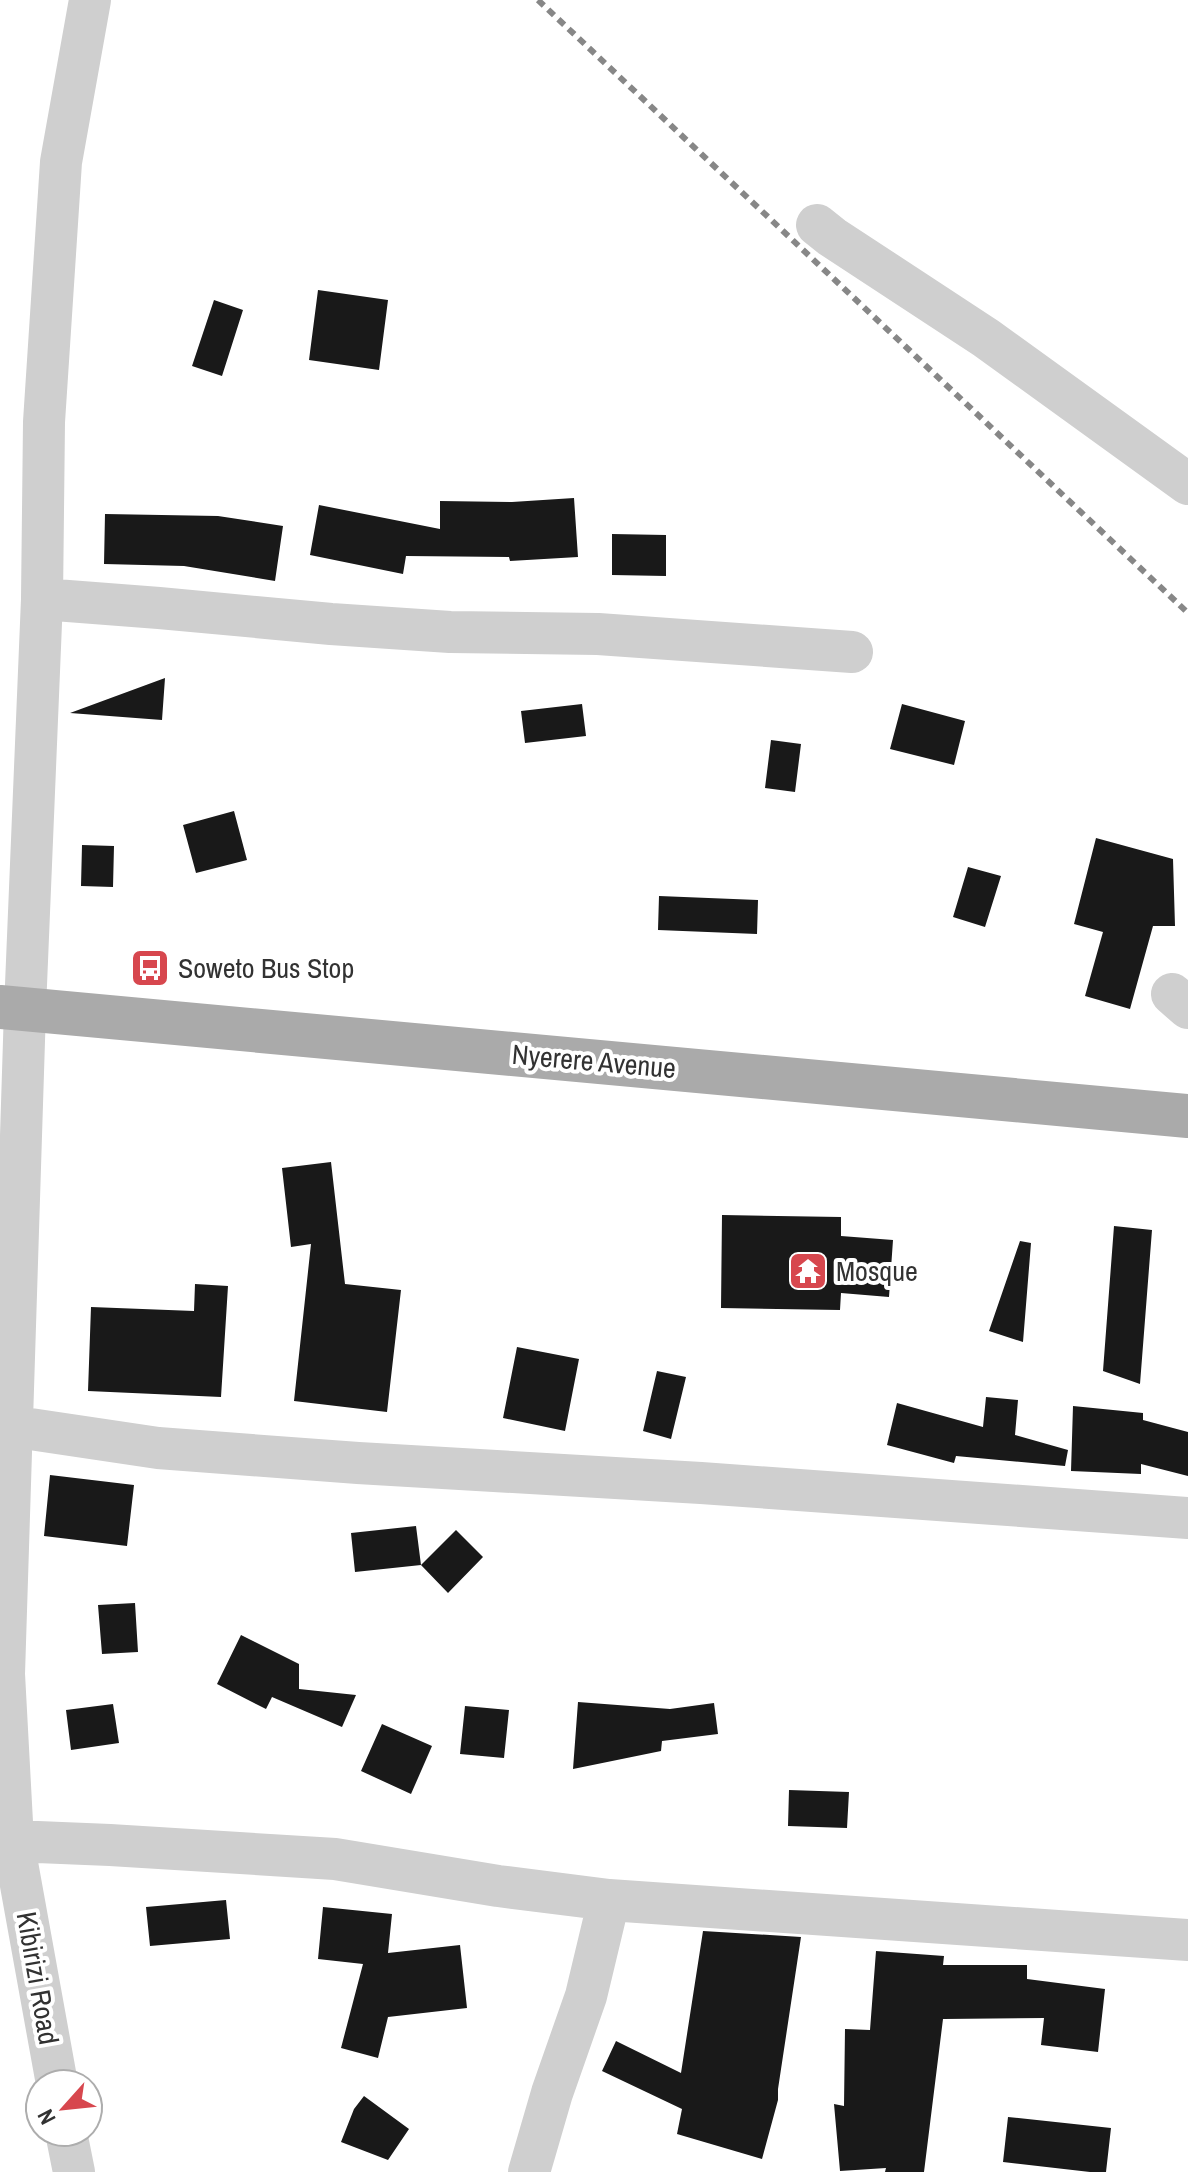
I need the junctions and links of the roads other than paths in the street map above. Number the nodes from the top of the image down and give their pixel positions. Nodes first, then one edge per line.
1 (90, 0) edge
2 (817, 225) dead end
3 (1181, 469) edge
4 (42, 599) junction
5 (852, 652) dead end
6 (12, 1008) edge
7 (1188, 1116) edge
8 (7, 1444) edge
9 (1188, 1518) edge
10 (6, 1839) edge
11 (609, 1900) junction
12 (1188, 1940) edge
13 (54, 2068) edge
14 (69, 2148) edge
15 (74, 2172) edge
16 (529, 2172) edge

1 - 4 street, Kibirizi Road
2 - 3 street
4 - 5 street
4 - 6 street, Kibirizi Road
6 - 7 main road, Nyerere Avenue
6 - 8 street, Kibirizi Road
8 - 9 street
8 - 10 street, Kibirizi Road
10 - 11 street
10 - 13 street, Kibirizi Road
11 - 12 street
11 - 16 street
14 - 15 street

